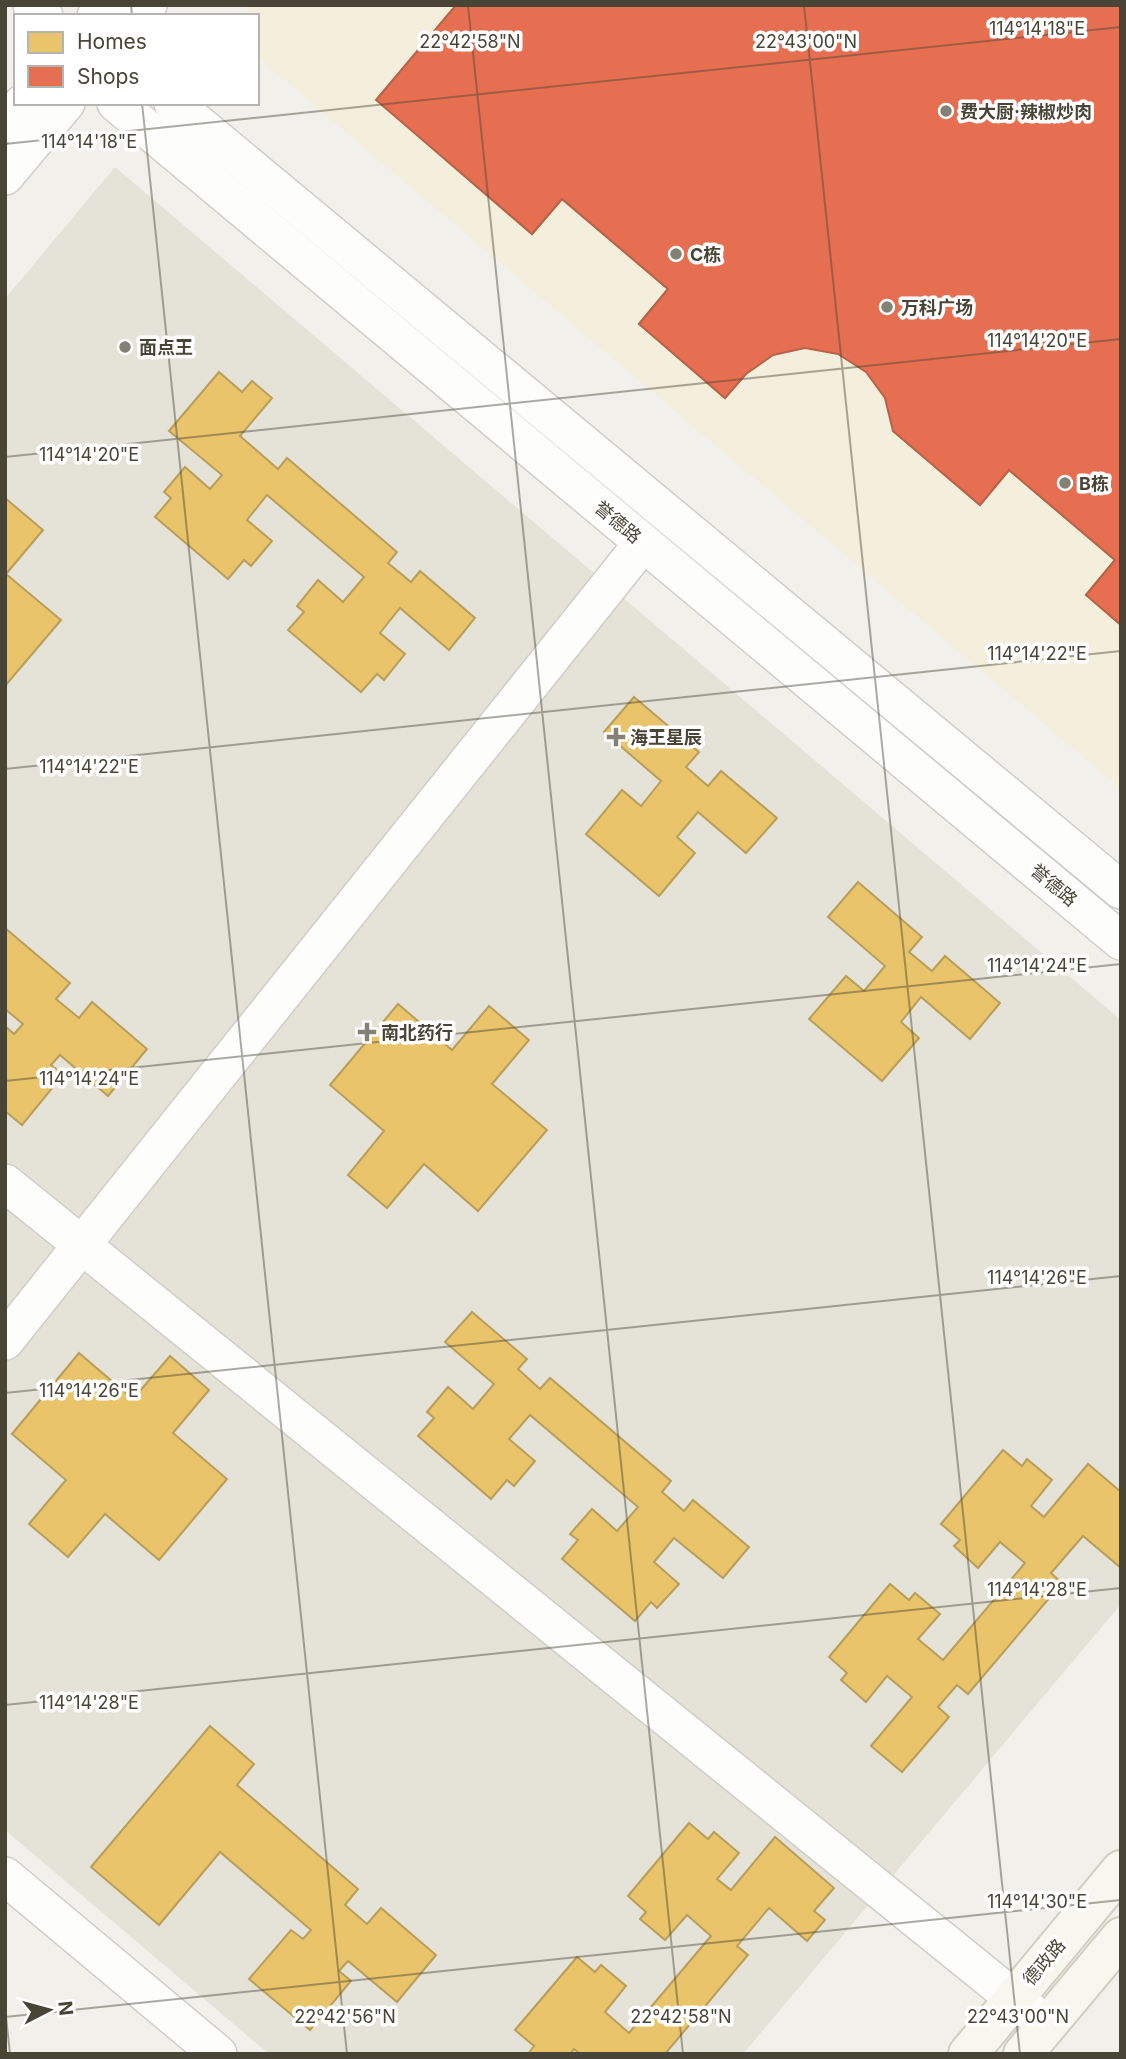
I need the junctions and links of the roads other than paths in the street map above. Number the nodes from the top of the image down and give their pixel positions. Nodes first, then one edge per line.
1 (21, 105) edge
2 (64, 105) edge
3 (118, 105) edge
4 (175, 105) edge
5 (5, 124) edge
6 (5, 176) edge
7 (643, 543) junction
8 (1121, 890) edge
9 (1121, 941) edge
10 (5, 1183) edge
11 (82, 1245) junction
12 (5, 1341) edge
13 (1121, 1870) edge
14 (5, 1876) edge
15 (1121, 1937) edge
16 (1014, 1998) junction
17 (1035, 2040) edge
18 (218, 2054) edge
19 (968, 2054) edge

1 - 5 street
2 - 6 street
3 - 7 street, 誉德路
4 - 8 street
7 - 9 street, 誉德路
7 - 11 street
10 - 11 street
11 - 12 street
11 - 16 street
13 - 16 main road, 德政路
14 - 18 street
15 - 17 main road
16 - 17 street
16 - 19 main road, 德政路

